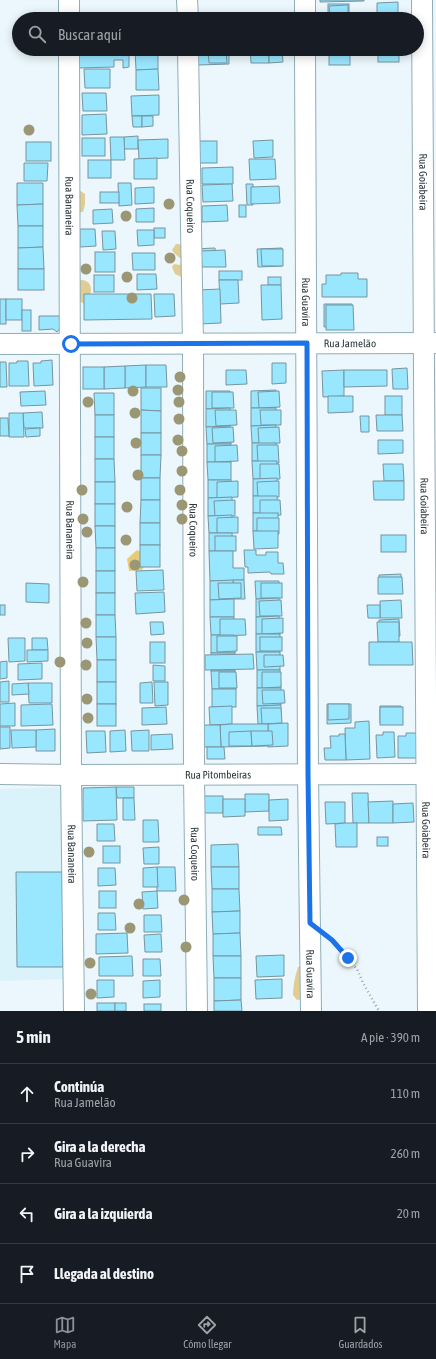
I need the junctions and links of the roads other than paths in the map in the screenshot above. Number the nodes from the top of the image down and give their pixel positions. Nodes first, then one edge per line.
1 (69, 0) edge
2 (188, 0) edge
3 (305, 0) edge
4 (422, 0) edge
5 (69, 12) edge
6 (188, 12) edge
7 (305, 12) edge
8 (422, 12) edge
9 (70, 56) edge
10 (188, 56) edge
11 (305, 56) edge
12 (423, 56) edge
13 (430, 342) edge
14 (307, 343) junction
15 (0, 344) edge
16 (71, 344) junction
17 (193, 344) junction
18 (0, 774) edge
19 (308, 774) junction
20 (431, 774) edge
21 (71, 775) junction
22 (194, 775) junction
23 (74, 1011) edge
24 (197, 1011) edge
25 (311, 1011) edge
26 (428, 1011) edge

1 - 5 street
2 - 6 street
3 - 7 street
4 - 8 street, Rua Goiabeira
9 - 16 street, Rua Bananeira
10 - 17 street, Rua Coqueiro
11 - 14 street, Rua Guavira
12 - 13 street, Rua Goiabeira
13 - 14 street, Rua Jamelão
13 - 20 street, Rua Goiabeira
14 - 17 street, Rua Jamelão
14 - 19 street, Rua Guavira
15 - 16 street, Rua Jamelão
16 - 17 street, Rua Jamelão
16 - 21 street, Rua Bananeira
17 - 22 street, Rua Coqueiro
18 - 21 street, Rua Pitombeiras
19 - 20 street, Rua Pitombeiras
19 - 22 street, Rua Pitombeiras
19 - 25 street, Rua Guavira
20 - 26 street, Rua Goiabeira
21 - 22 street, Rua Pitombeiras
21 - 23 street, Rua Bananeira
22 - 24 street, Rua Coqueiro

